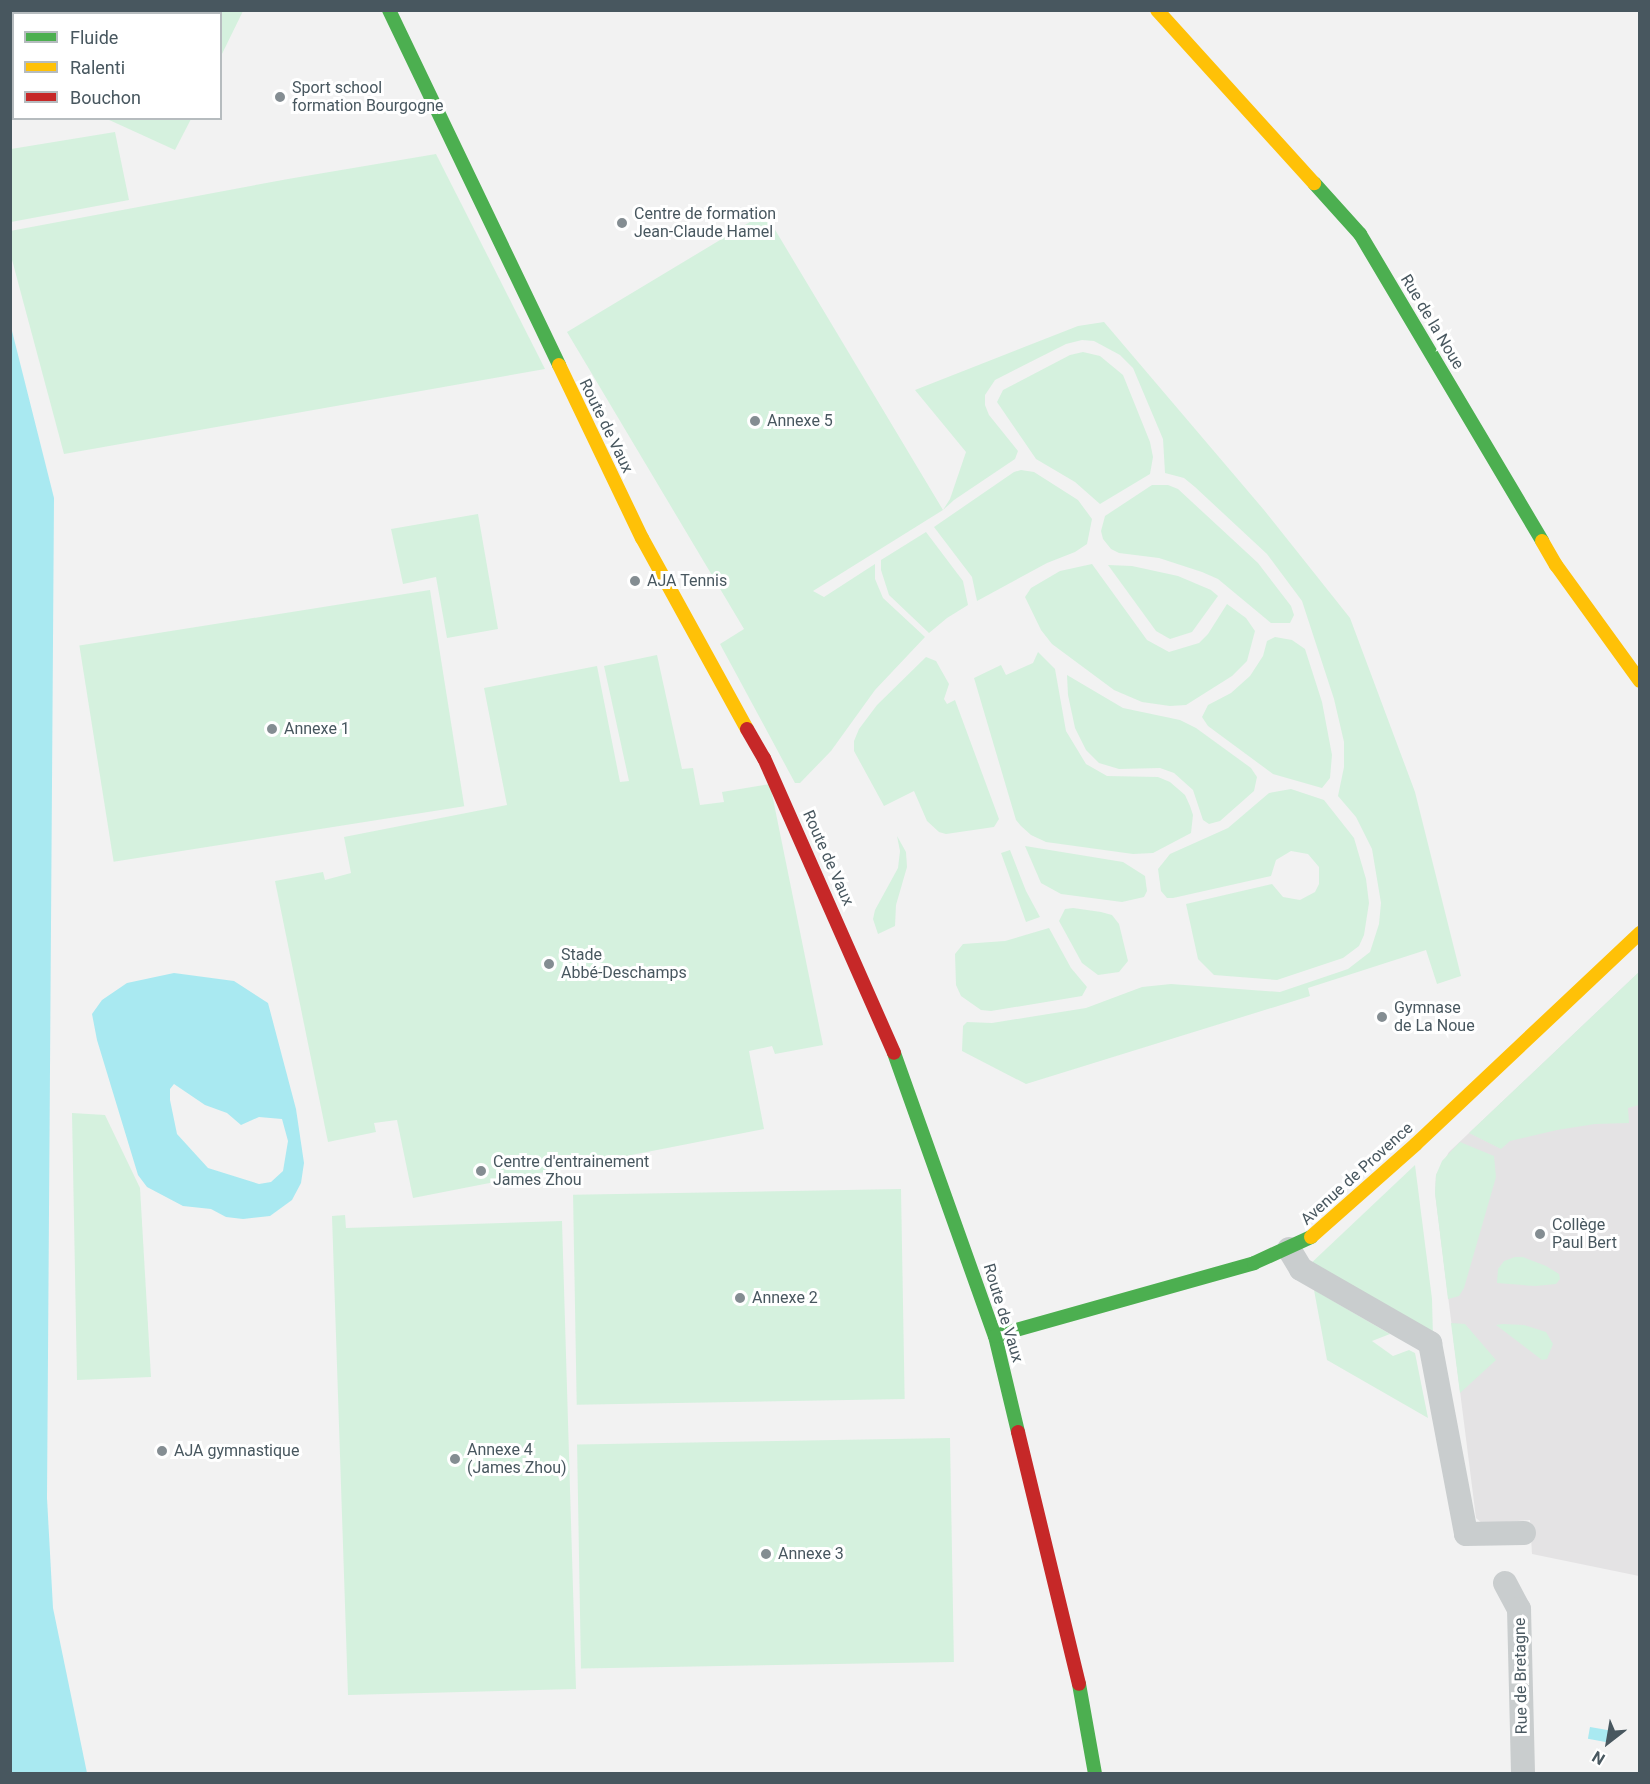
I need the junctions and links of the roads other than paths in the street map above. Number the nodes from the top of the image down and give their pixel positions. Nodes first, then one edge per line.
1 (389, 10) edge
2 (1157, 10) edge
3 (1640, 681) edge
4 (1640, 933) edge
5 (1288, 1249) junction
6 (996, 1336) junction
7 (1524, 1533) dead end
8 (1505, 1583) dead end
9 (1095, 1773) edge
10 (1523, 1773) edge

1 - 6 street, Route de Vaux
2 - 3 street, Rue de la Noue
4 - 5 street, Avenue de Provence
5 - 6 street, Avenue de Provence
5 - 7 street
6 - 9 street, Route de Vaux
8 - 10 street, Rue de Bretagne

